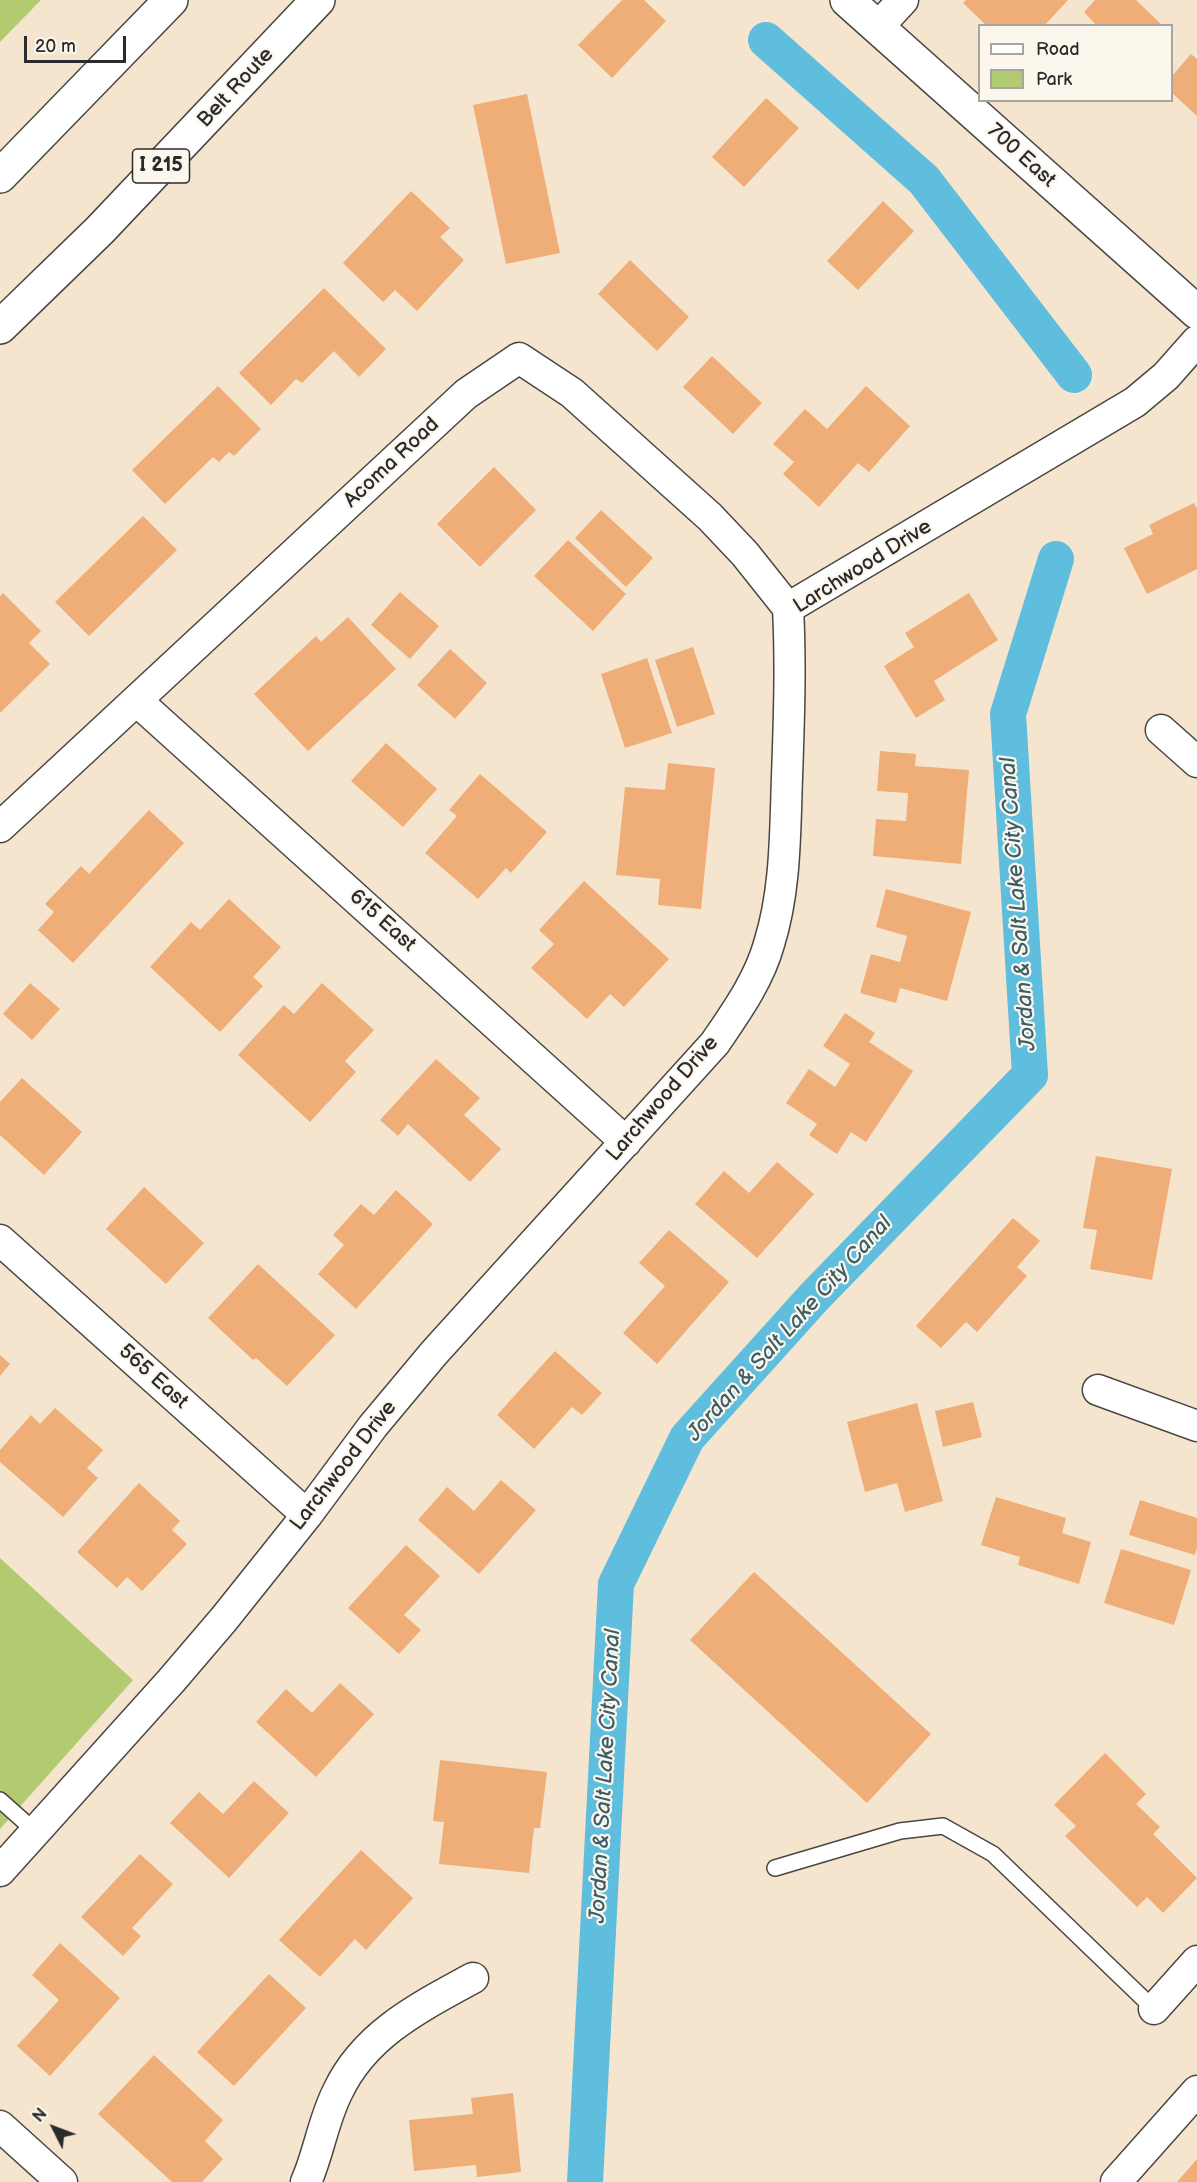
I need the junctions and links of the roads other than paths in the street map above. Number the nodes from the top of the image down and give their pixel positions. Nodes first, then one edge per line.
1 (171, 0) edge
2 (318, 0) edge
3 (847, 0) edge
4 (903, 0) edge
5 (877, 28) junction
6 (0, 176) edge
7 (1197, 312) edge
8 (0, 327) edge
9 (1197, 341) edge
10 (788, 608) junction
11 (137, 700) junction
12 (1161, 729) dead end
13 (1197, 762) edge
14 (0, 827) edge
15 (626, 1142) junction
16 (0, 1240) edge
17 (1098, 1390) dead end
18 (1197, 1426) edge
19 (307, 1515) junction
20 (0, 1800) edge
21 (36, 1832) junction
22 (775, 1868) dead end
23 (0, 1871) edge
24 (1197, 1961) edge
25 (472, 1978) dead end
26 (1154, 2008) joint
27 (1197, 2091) edge
28 (0, 2126) edge
29 (62, 2182) edge
30 (306, 2182) edge
31 (1116, 2182) edge

1 - 6 main road
2 - 8 main road, Belt Route / I 215
3 - 5 main road, 700 East
4 - 5 street
5 - 7 main road, 700 East
9 - 10 street, Larchwood Drive
10 - 11 street, Acoma Road
10 - 15 street, Larchwood Drive
11 - 14 street, Acoma Road
11 - 15 street, 615 East
12 - 13 street
15 - 19 street, Larchwood Drive
16 - 19 street, 565 East
17 - 18 street
19 - 21 street, Larchwood Drive
20 - 21 lane
21 - 23 street, Larchwood Drive
22 - 26 lane
24 - 26 street
25 - 30 street
27 - 31 street
28 - 29 street

